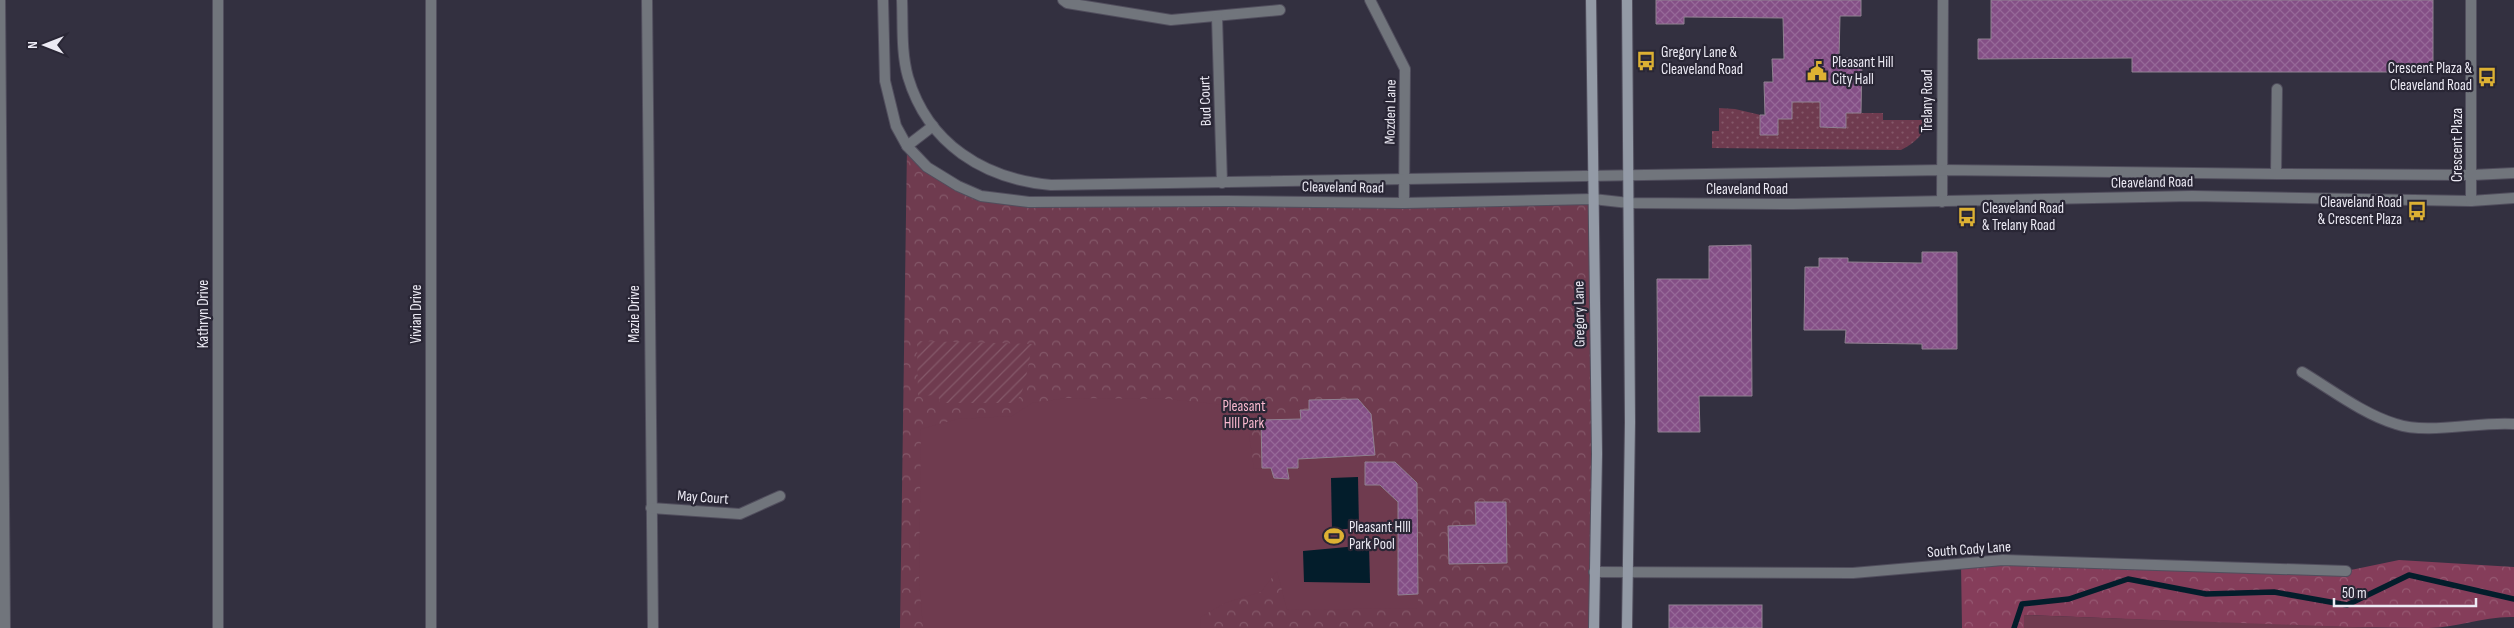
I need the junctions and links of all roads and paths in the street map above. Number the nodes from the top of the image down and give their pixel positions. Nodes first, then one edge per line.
1 (0, 0) edge
2 (218, 0) edge
3 (431, 0) edge
4 (647, 0) edge
5 (883, 0) edge
6 (902, 0) edge
7 (1063, 0) edge
8 (1370, 0) edge
9 (1591, 0) edge
10 (1627, 0) edge
11 (1943, 0) edge
12 (2471, 0) edge
13 (1280, 10) dead end
14 (1217, 17) junction
15 (2277, 89) dead end
16 (933, 126) junction
17 (907, 146) junction
18 (1942, 170) junction
19 (2514, 173) edge
20 (2276, 174) junction
21 (1629, 175) junction
22 (2472, 175) junction
23 (1593, 177) junction
24 (1404, 180) junction
25 (1222, 183) junction
26 (2514, 198) edge
27 (1593, 200) junction
28 (2472, 201) junction
29 (1942, 202) junction
30 (1404, 203) junction
31 (1629, 204) junction
32 (2302, 372) dead end
33 (2513, 424) edge
34 (780, 496) dead end
35 (651, 508) junction
36 (2346, 571) dead end
37 (1594, 572) junction
38 (1628, 572) junction
39 (5, 628) edge
40 (218, 628) edge
41 (431, 628) edge
42 (653, 628) edge
43 (1594, 628) edge
44 (1627, 628) edge

1 - 39 street
2 - 40 street, Kathryn Drive
3 - 41 street, Vivian Drive
4 - 35 street, Mazie Drive
5 - 17 street, Cleaveland Road
6 - 16 street, Cleaveland Road
7 - 14 street
8 - 24 street, Mozden Lane
9 - 23 main road, Gregory Lane
10 - 21 main road
11 - 18 street, Trelany Road
12 - 22 street, Crescent Plaza
13 - 14 street
14 - 25 street, Bud Court
15 - 20 street
16 - 17 street
16 - 25 street, Cleaveland Road
17 - 30 street, Cleaveland Road
18 - 20 street, Cleaveland Road
18 - 21 street, Cleaveland Road
18 - 29 street, Trelany Road
19 - 22 street, Cleaveland Road
20 - 22 street, Cleaveland Road
21 - 23 street, Cleaveland Road
21 - 31 main road
22 - 28 street, Crescent Plaza
23 - 24 street, Cleaveland Road
23 - 27 main road, Gregory Lane
24 - 25 street, Cleaveland Road
24 - 30 street, Mozden Lane
26 - 28 street, Cleaveland Road
27 - 30 street, Cleaveland Road
27 - 31 street, Cleaveland Road
27 - 37 main road, Gregory Lane
28 - 29 street, Cleaveland Road
29 - 31 street, Cleaveland Road
31 - 38 main road
32 - 33 street
34 - 35 street, May Court
35 - 42 street, Mazie Drive
36 - 38 street, South Cody Lane
37 - 38 street, South Cody Lane
37 - 43 main road, Gregory Lane
38 - 44 main road

